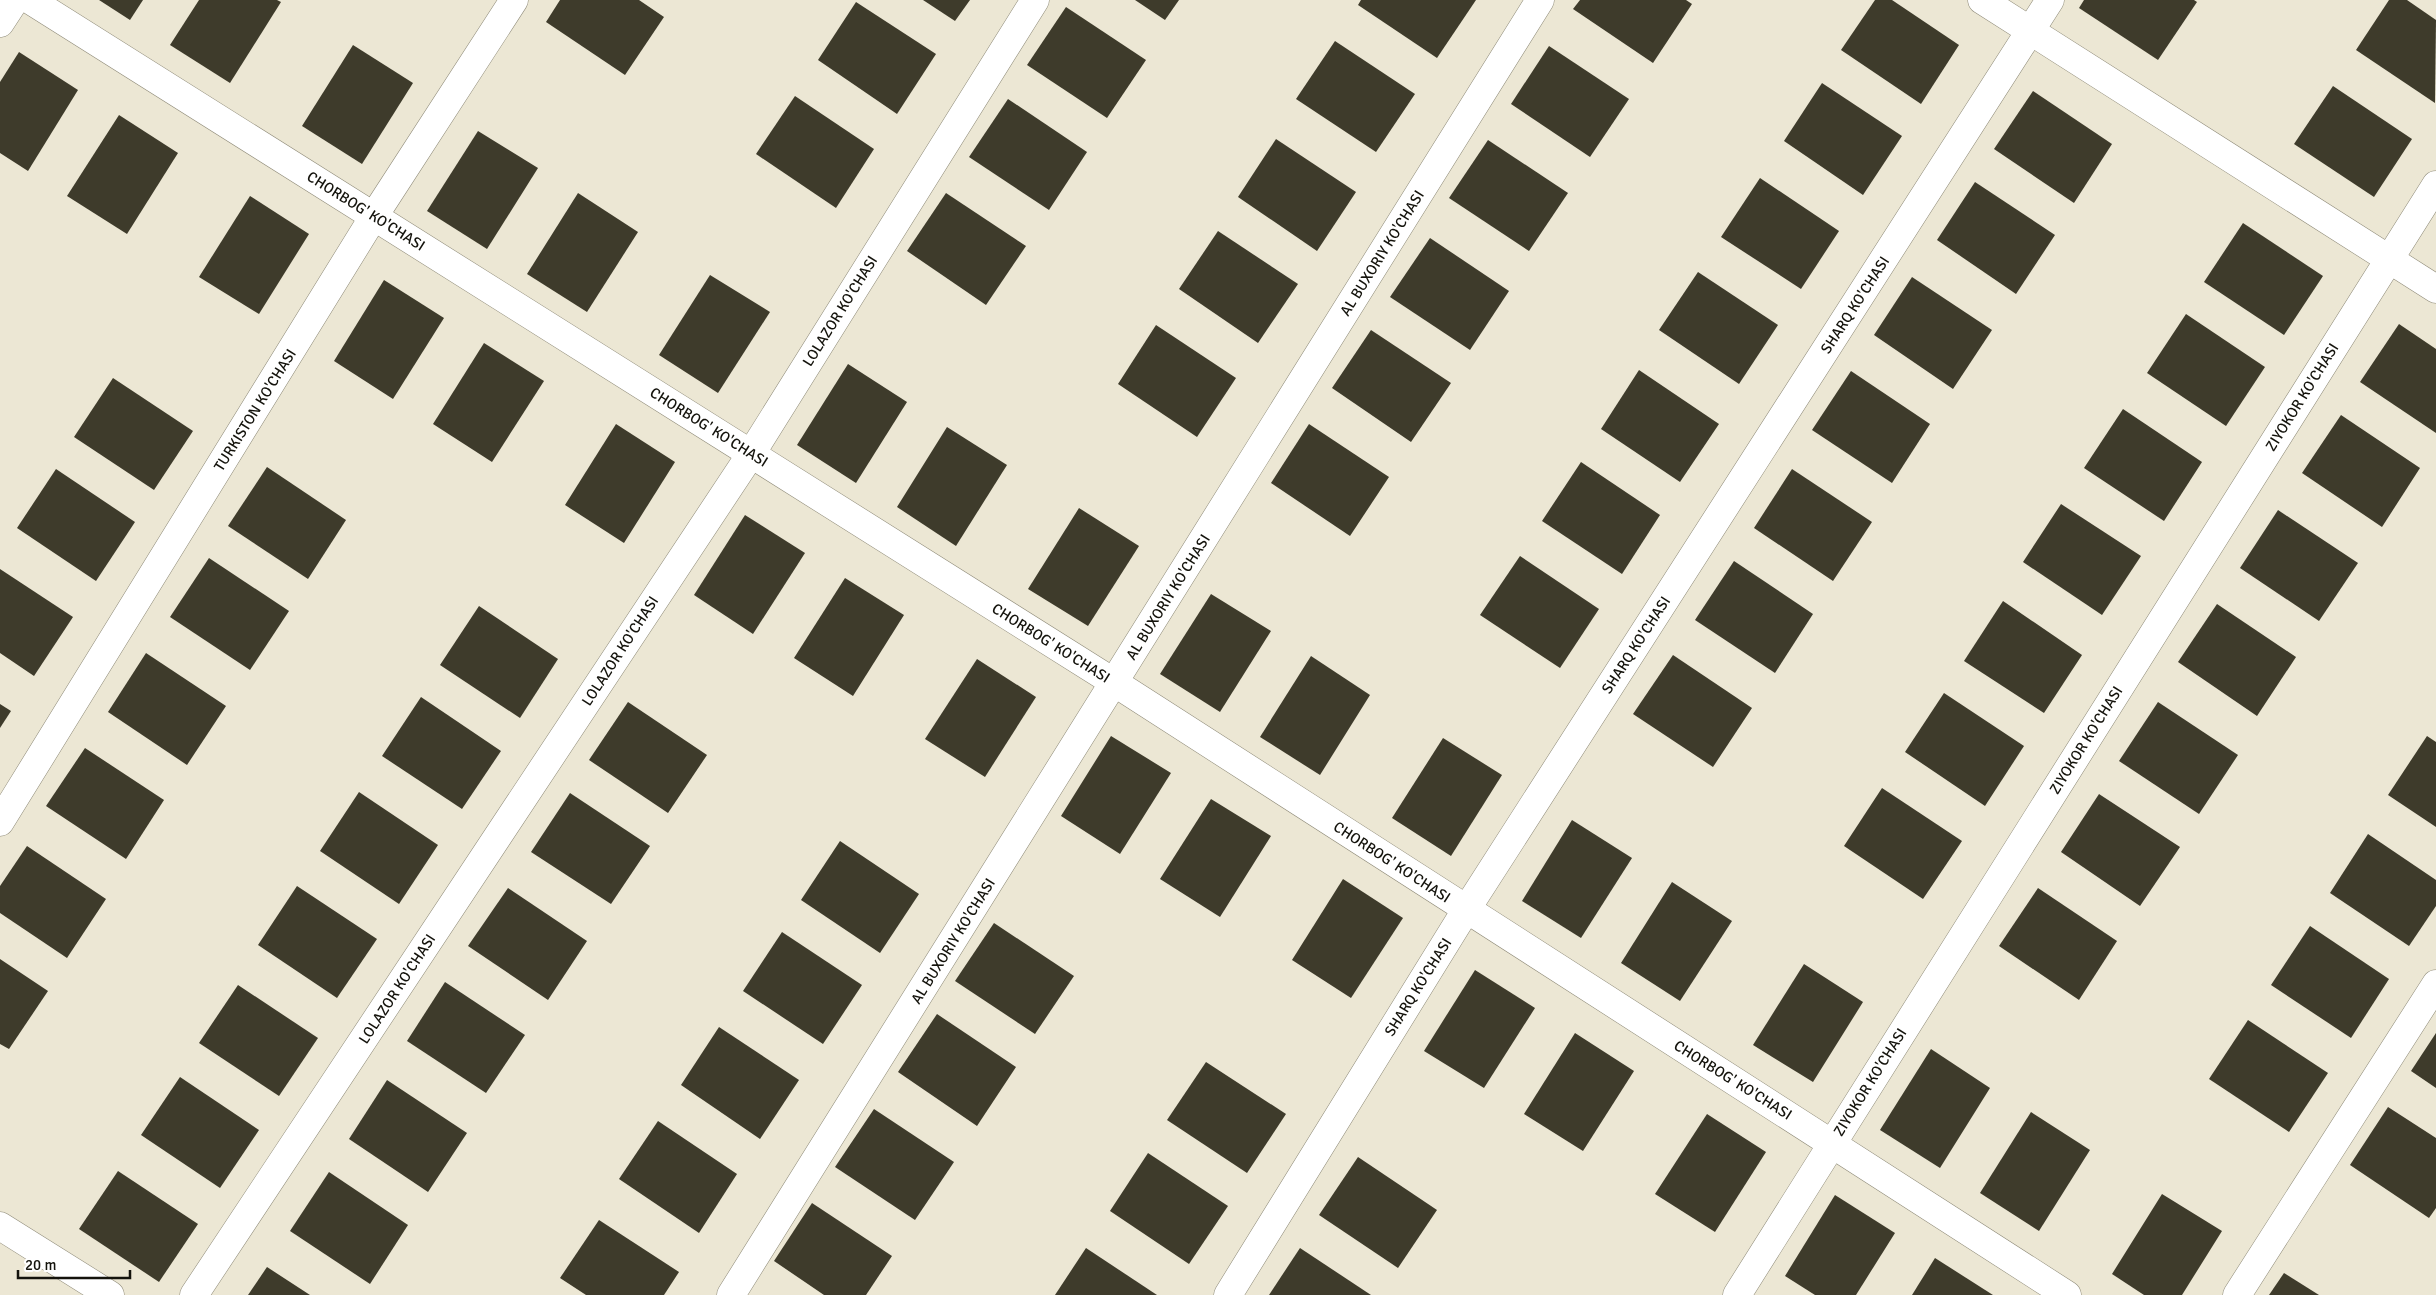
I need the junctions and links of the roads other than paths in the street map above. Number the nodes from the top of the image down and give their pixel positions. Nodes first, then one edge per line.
1 (14, 0) edge
2 (30, 0) edge
3 (514, 0) edge
4 (1035, 0) edge
5 (1540, 0) edge
6 (1982, 0) edge
7 (2050, 0) edge
8 (0, 23) edge
9 (2030, 32) junction
10 (2436, 185) edge
11 (374, 216) junction
12 (2389, 259) junction
13 (2436, 289) edge
14 (751, 454) junction
15 (1115, 683) junction
16 (0, 822) edge
17 (1466, 910) junction
18 (2436, 984) edge
19 (1832, 1143) junction
20 (0, 1226) edge
21 (110, 1295) edge
22 (194, 1295) edge
23 (731, 1295) edge
24 (1228, 1295) edge
25 (1737, 1295) edge
26 (2067, 1295) edge
27 (2237, 1295) edge

1 - 8 street
2 - 11 street, CHORBOG' KO'CHASI
3 - 11 street, TURKISTON KO'CHASI
4 - 14 street, LOLAZOR KO'CHASI
5 - 15 street, AL BUXORIY KO'CHASI
6 - 9 street
7 - 9 street, SHARQ KO'CHASI
9 - 12 street
9 - 17 street, SHARQ KO'CHASI
10 - 12 street, ZIYOKOR KO'CHASI
11 - 14 street, CHORBOG' KO'CHASI
11 - 16 street, TURKISTON KO'CHASI
12 - 13 street
12 - 19 street, ZIYOKOR KO'CHASI
14 - 15 street, CHORBOG' KO'CHASI
14 - 22 street, LOLAZOR KO'CHASI
15 - 17 street, CHORBOG' KO'CHASI
15 - 23 street, AL BUXORIY KO'CHASI
17 - 19 street, CHORBOG' KO'CHASI
17 - 24 street, SHARQ KO'CHASI
18 - 27 street
19 - 25 street, ZIYOKOR KO'CHASI
19 - 26 street, CHORBOG' KO'CHASI
20 - 21 street

